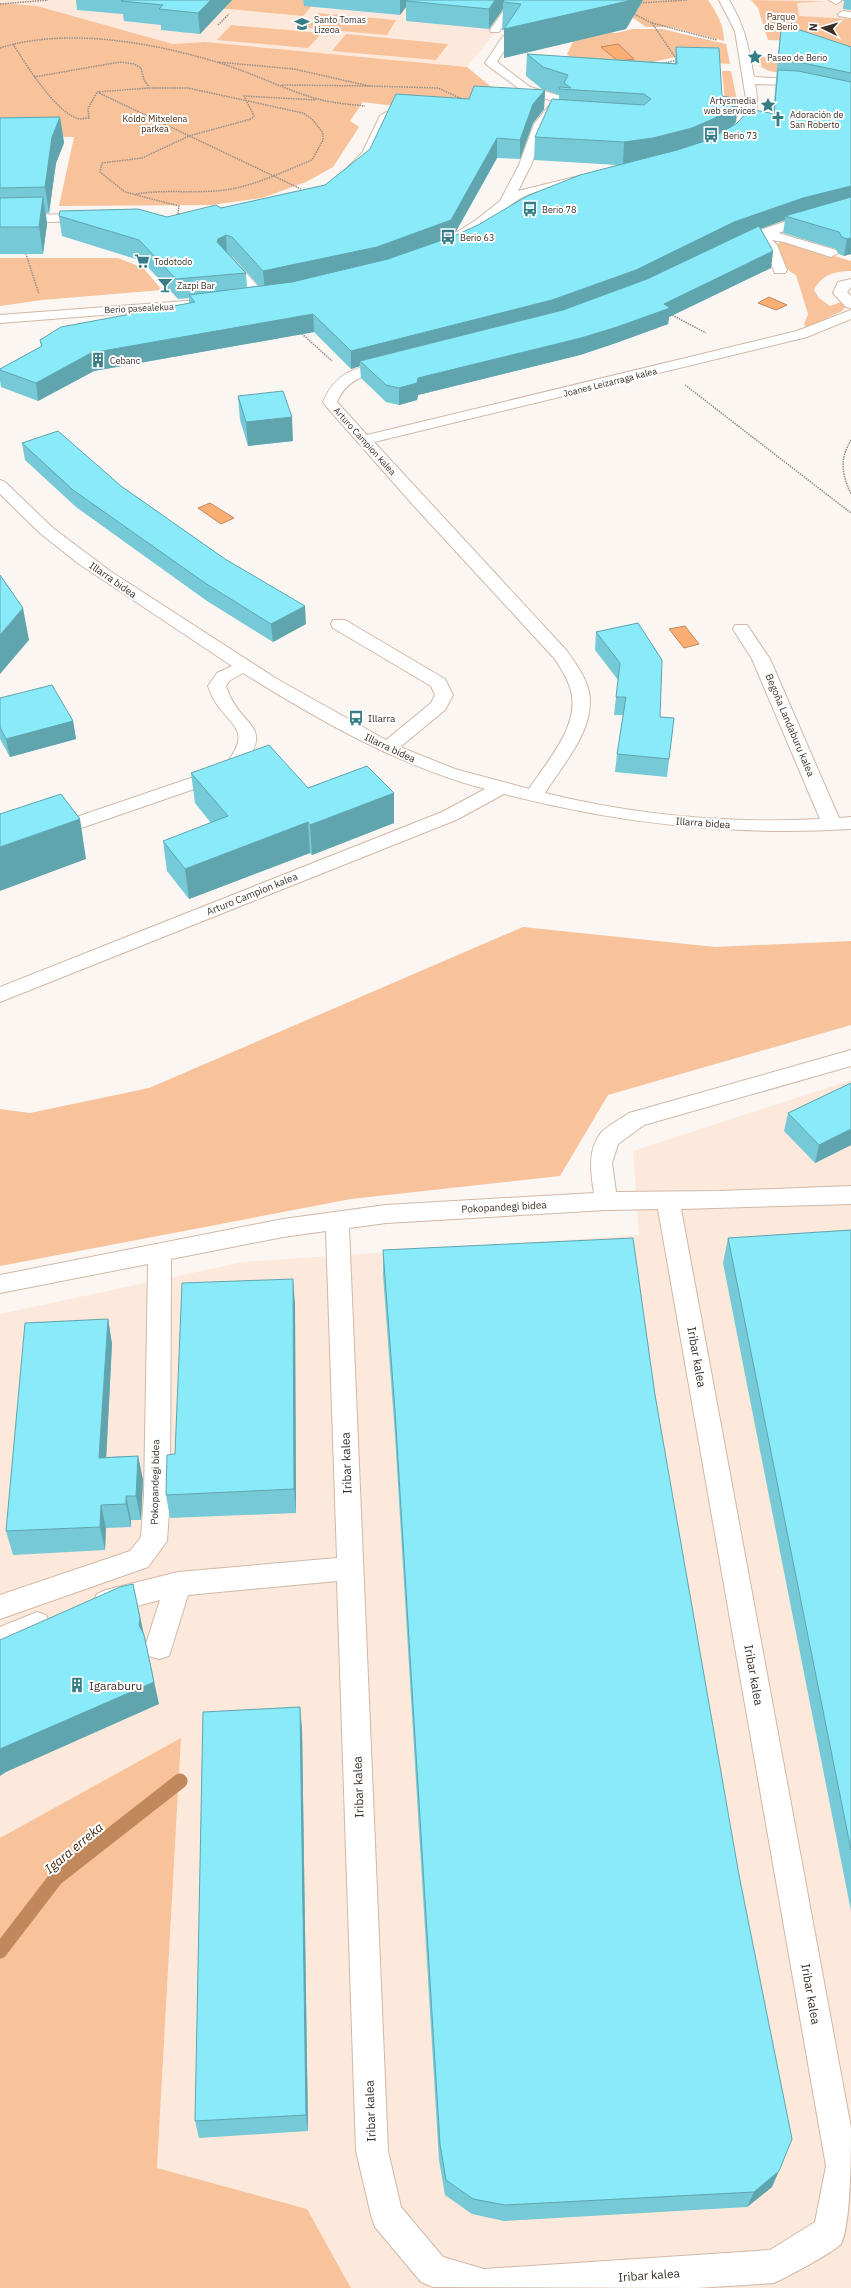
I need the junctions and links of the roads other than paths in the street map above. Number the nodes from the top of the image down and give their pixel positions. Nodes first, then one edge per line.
1 (516, 0) edge
2 (724, 0) edge
3 (495, 30) dead end
4 (507, 38) edge
5 (748, 80) junction
6 (851, 94) edge
7 (390, 110) edge
8 (545, 116) junction
9 (560, 117) edge
10 (726, 140) edge
11 (525, 165) junction
12 (343, 179) edge
13 (596, 179) edge
14 (542, 193) junction
15 (506, 202) junction
16 (851, 207) edge
17 (105, 218) edge
18 (0, 219) edge
19 (759, 235) junction
20 (724, 249) edge
21 (830, 253) dead end
22 (227, 261) edge
23 (780, 270) dead end
24 (851, 283) edge
25 (277, 295) edge
26 (261, 298) junction
27 (246, 300) edge
28 (216, 303) edge
29 (851, 304) edge
30 (851, 314) edge
31 (42, 315) junction
32 (0, 318) edge
33 (0, 327) edge
34 (403, 361) edge
35 (365, 440) junction
36 (0, 485) edge
37 (339, 624) dead end
38 (741, 629) dead end
39 (244, 666) junction
40 (388, 748) junction
41 (502, 788) junction
42 (534, 797) junction
43 (851, 823) edge
44 (832, 824) junction
45 (0, 850) edge
46 (0, 995) edge
47 (851, 1058) edge
48 (851, 1195) edge
49 (606, 1201) junction
50 (668, 1201) junction
51 (337, 1221) junction
52 (160, 1253) junction
53 (0, 1284) edge
54 (350, 1568) junction
55 (178, 1584) junction
56 (0, 1607) edge
57 (0, 1640) edge
58 (159, 1647) dead end

1 - 3 street
2 - 5 street
4 - 8 street
5 - 6 street
5 - 10 street
7 - 12 street
8 - 9 street
8 - 11 street
11 - 14 street
11 - 15 street
13 - 14 street
14 - 15 street
14 - 15 street
16 - 19 street
17 - 18 street
19 - 20 street
19 - 21 street
19 - 23 street
22 - 26 street
24 - 29 street
25 - 26 street
26 - 27 street
28 - 31 street, Berio pasealekua
30 - 35 street, Joanes Leizarraga kalea
31 - 32 street, Berio pasealekua
31 - 33 street, Berio pasealekua
34 - 35 street, Arturo Campion kalea
35 - 42 street, Arturo Campion kalea
36 - 39 street, Illarra bidea
37 - 40 street
38 - 44 street, Begoña Landaburu kalea
39 - 40 street, Illarra bidea
39 - 45 street
40 - 41 street, Illarra bidea
41 - 42 street, Illarra bidea
41 - 46 street, Arturo Campion kalea
42 - 44 street, Illarra bidea
43 - 44 street, Illarra bidea
47 - 49 street
48 - 50 street, Pokopandegi bidea
49 - 50 street, Pokopandegi bidea
49 - 51 street, Pokopandegi bidea
50 - 54 street, Iribar kalea
51 - 52 street, Pokopandegi bidea
51 - 54 street, Iribar kalea
52 - 53 street, Pokopandegi bidea
52 - 56 street, Pokopandegi bidea
54 - 55 street
55 - 57 street
55 - 58 street

